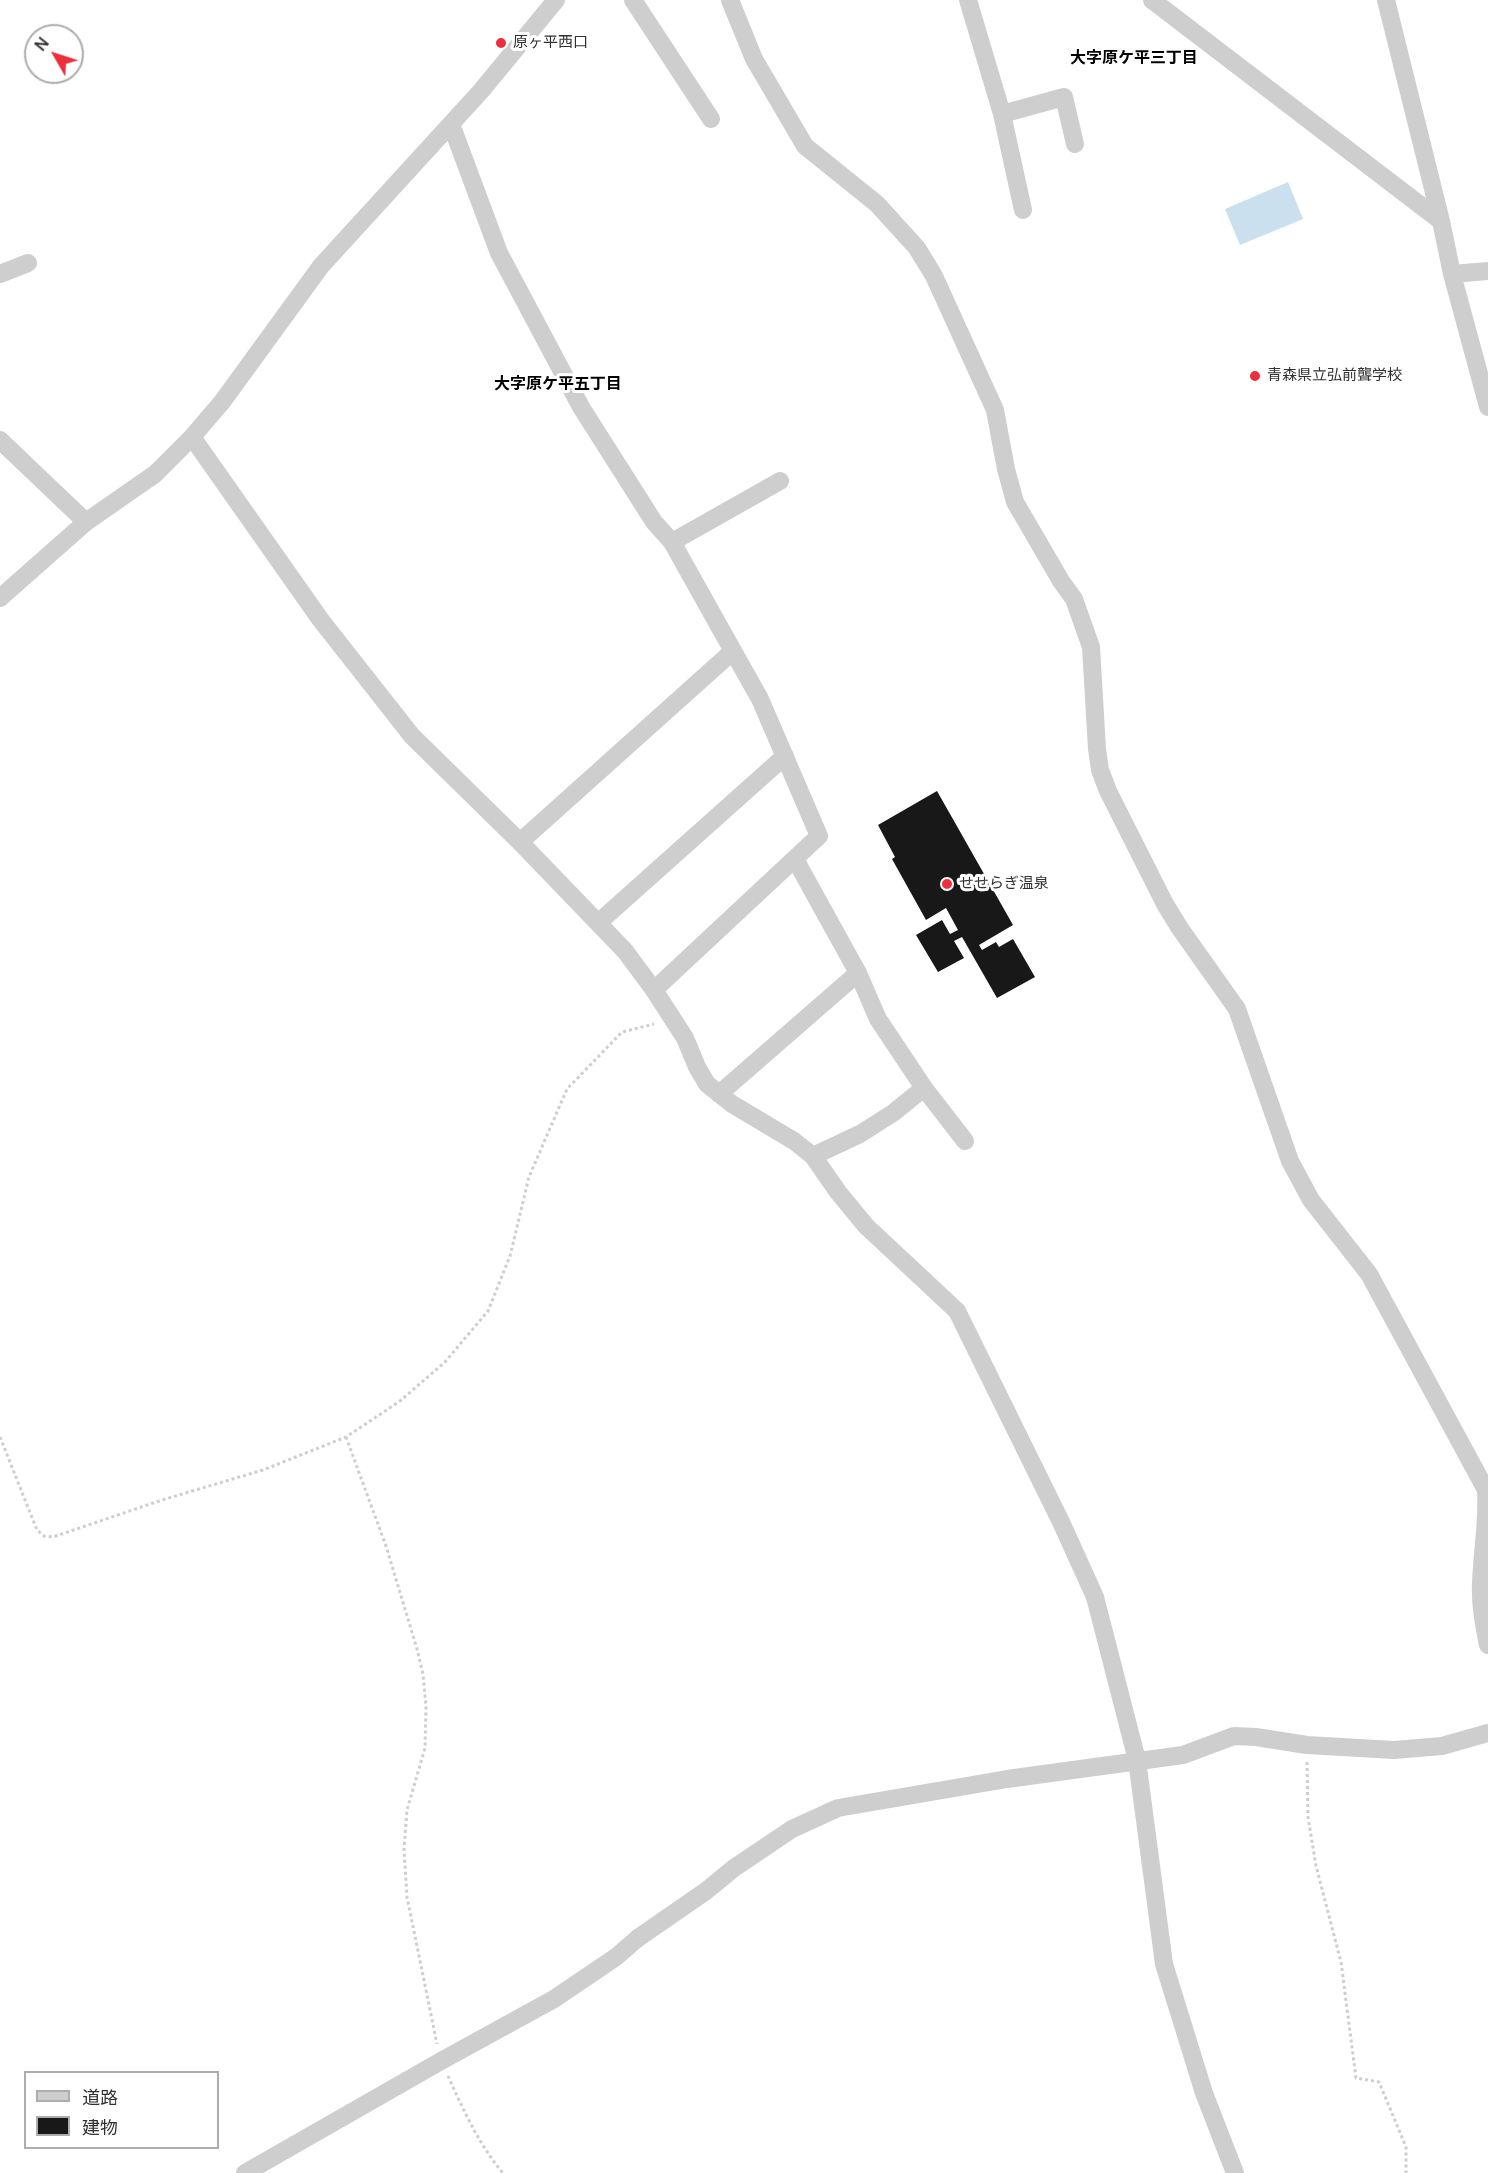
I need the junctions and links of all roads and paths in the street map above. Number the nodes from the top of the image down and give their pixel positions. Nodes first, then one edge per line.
1 (556, 0) edge
2 (633, 0) edge
3 (730, 0) edge
4 (968, 0) edge
5 (1152, 0) edge
6 (1386, 0) edge
7 (1002, 114) junction
8 (711, 120) dead end
9 (451, 124) junction
10 (1075, 144) dead end
11 (1023, 210) dead end
12 (1441, 221) junction
13 (28, 263) dead end
14 (1488, 271) edge
15 (0, 274) edge
16 (1452, 274) junction
17 (1488, 407) edge
18 (192, 437) junction
19 (0, 440) edge
20 (780, 481) dead end
21 (86, 522) junction
22 (672, 542) junction
23 (0, 598) edge
24 (733, 651) junction
25 (785, 756) junction
26 (520, 842) junction
27 (795, 859) junction
28 (598, 922) junction
29 (858, 973) junction
30 (654, 990) junction
31 (674, 1019) junction
32 (924, 1088) junction
33 (719, 1094) junction
34 (965, 1142) dead end
35 (813, 1156) junction
36 (0, 1437) edge
37 (346, 1437) junction
38 (1488, 1645) edge
39 (1488, 1733) edge
40 (1307, 1745) junction
41 (1137, 1760) junction
42 (441, 2061) junction
43 (244, 2173) edge
44 (503, 2173) edge
45 (1235, 2173) edge
46 (1406, 2173) edge

1 - 9 street
2 - 8 street
3 - 38 street
4 - 7 street
5 - 12 street
6 - 12 street
7 - 10 street
7 - 11 street
9 - 18 street
9 - 22 street
12 - 16 street
13 - 15 street
14 - 16 street
16 - 17 street
18 - 21 street
18 - 26 street
19 - 21 street
20 - 22 street
21 - 23 street
22 - 24 street
24 - 25 street
24 - 26 street
25 - 27 street
25 - 28 street
26 - 28 street
27 - 29 street
27 - 30 street
28 - 30 street
29 - 32 street
29 - 33 street
30 - 31 street
31 - 33 street
31 - 37 path
32 - 34 street
32 - 35 street
33 - 35 street
35 - 41 street
36 - 37 path
37 - 42 path
39 - 40 street
40 - 41 street
40 - 46 path
41 - 42 street
41 - 45 street
42 - 43 street
42 - 44 path

